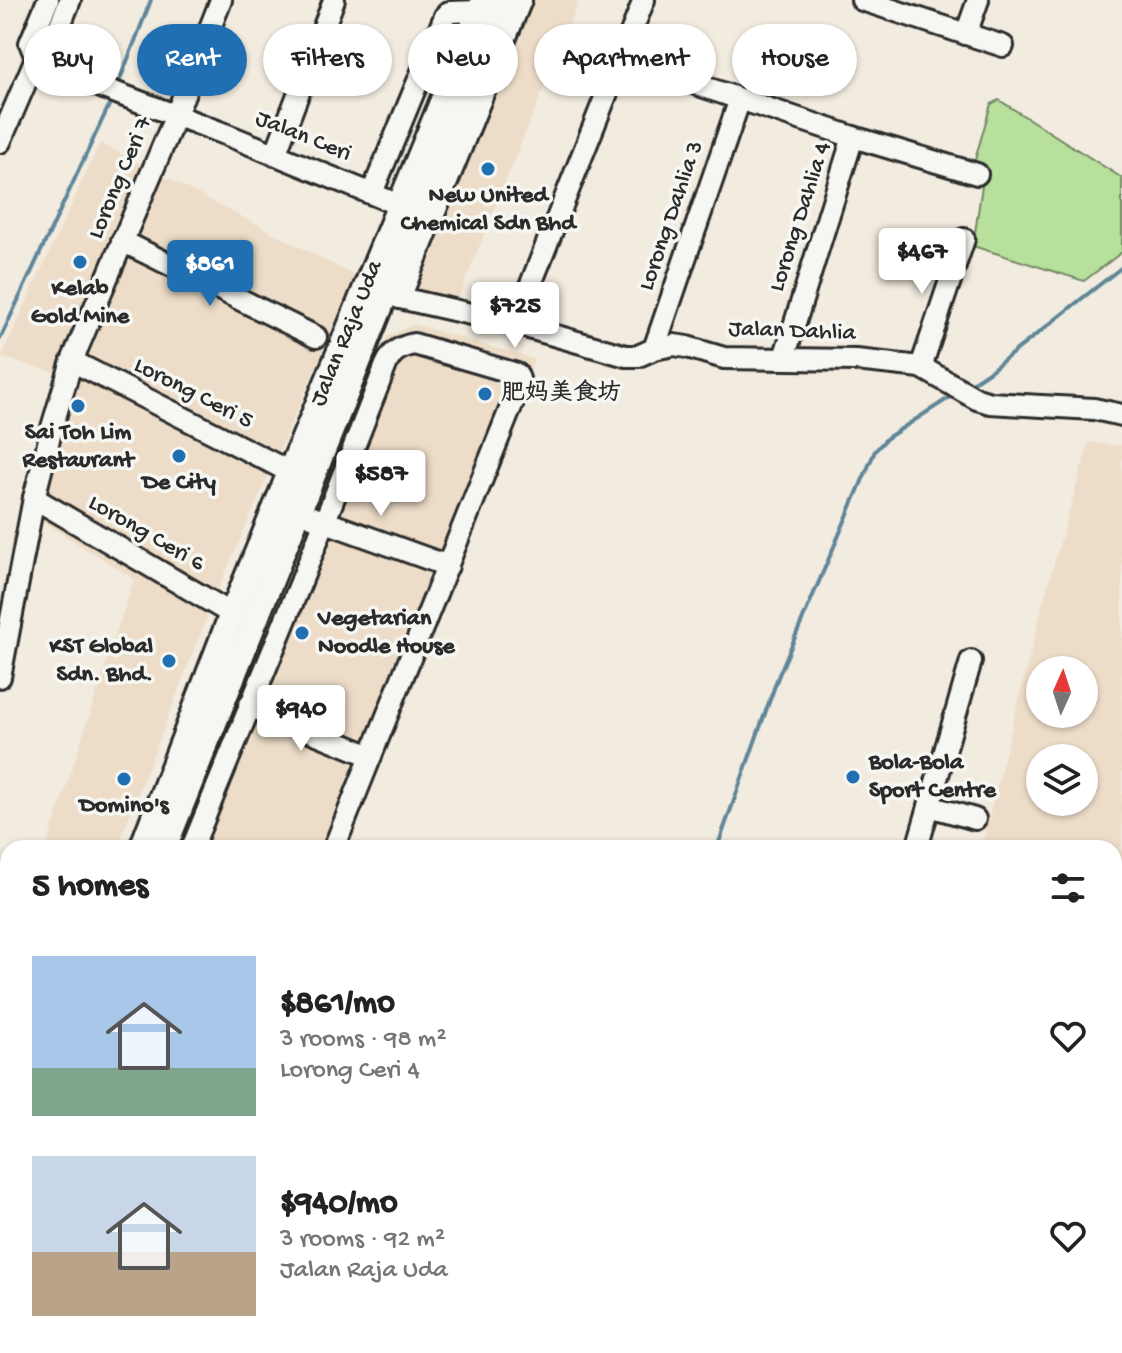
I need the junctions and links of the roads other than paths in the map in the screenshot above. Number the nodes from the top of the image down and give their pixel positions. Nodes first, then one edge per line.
1 (48, 0) edge
2 (70, 0) edge
3 (221, 0) edge
4 (334, 0) edge
5 (503, 0) edge
6 (521, 0) edge
7 (644, 0) edge
8 (862, 0) edge
9 (978, 0) edge
10 (482, 5) edge
11 (38, 24) edge
12 (58, 24) edge
13 (635, 24) edge
14 (966, 34) junction
15 (1003, 46) dead end
16 (24, 91) edge
17 (716, 91) edge
18 (121, 94) edge
19 (606, 96) edge
20 (740, 99) junction
21 (176, 115) junction
22 (2, 132) edge
23 (853, 137) junction
24 (275, 155) junction
25 (977, 174) dead end
26 (372, 193) junction
27 (408, 208) junction
28 (964, 239) dead end
29 (122, 241) junction
30 (385, 292) junction
31 (515, 324) junction
32 (316, 337) dead end
33 (654, 349) junction
34 (784, 358) junction
35 (72, 361) junction
36 (921, 367) junction
37 (1122, 415) edge
38 (290, 472) junction
39 (34, 498) junction
40 (300, 512) junction
41 (325, 521) junction
42 (448, 566) junction
43 (232, 614) junction
44 (971, 661) dead end
45 (1, 671) edge
46 (249, 706) junction
47 (371, 756) junction
48 (929, 806) junction
49 (975, 819) dead end
50 (145, 840) edge
51 (167, 840) edge
52 (195, 840) edge
53 (337, 840) edge
54 (919, 840) edge

1 - 11 street
2 - 12 street
3 - 21 street, Lorong Ceri 7
4 - 24 street
5 - 27 main road, Jalan Raja Uda
6 - 30 street
7 - 13 street
8 - 14 street
9 - 14 street
10 - 26 street, Jalan Ceri
10 - 27 main road, Jalan Raja Uda
14 - 15 street
16 - 22 street
17 - 20 street
18 - 21 street, Jalan Ceri
19 - 31 street
20 - 23 street
20 - 33 street, Lorong Dahlia 3
21 - 24 street, Jalan Ceri
21 - 29 street, Lorong Ceri 7
23 - 25 street
23 - 34 street, Lorong Dahlia 4
24 - 26 street, Jalan Ceri
26 - 27 street, Jalan Ceri
27 - 30 main road, Jalan Raja Uda
28 - 36 street
29 - 32 street
29 - 35 street, Lorong Ceri 7
30 - 31 street, Jalan Dahlia
30 - 38 main road, Jalan Raja Uda
30 - 40 main road, Jalan Raja Uda
31 - 33 street, Jalan Dahlia
33 - 34 street, Jalan Dahlia
34 - 36 street, Jalan Dahlia
35 - 38 street, Lorong Ceri 5
35 - 39 street, Lorong Ceri 7
36 - 37 street, Jalan Dahlia
38 - 43 main road, Jalan Raja Uda
39 - 43 street, Lorong Ceri 6
39 - 45 street, Lorong Ceri 7
40 - 41 street
40 - 51 main road, Jalan Raja Uda
41 - 42 street
41 - 42 street, Jalan Raja Uda
41 - 46 street, Jalan Raja Uda
42 - 47 street, Jalan Raja Uda
43 - 50 main road, Jalan Raja Uda
44 - 48 street
46 - 47 street
46 - 52 street, Jalan Raja Uda
47 - 53 street, Jalan Raja Uda
48 - 49 street
48 - 54 street

